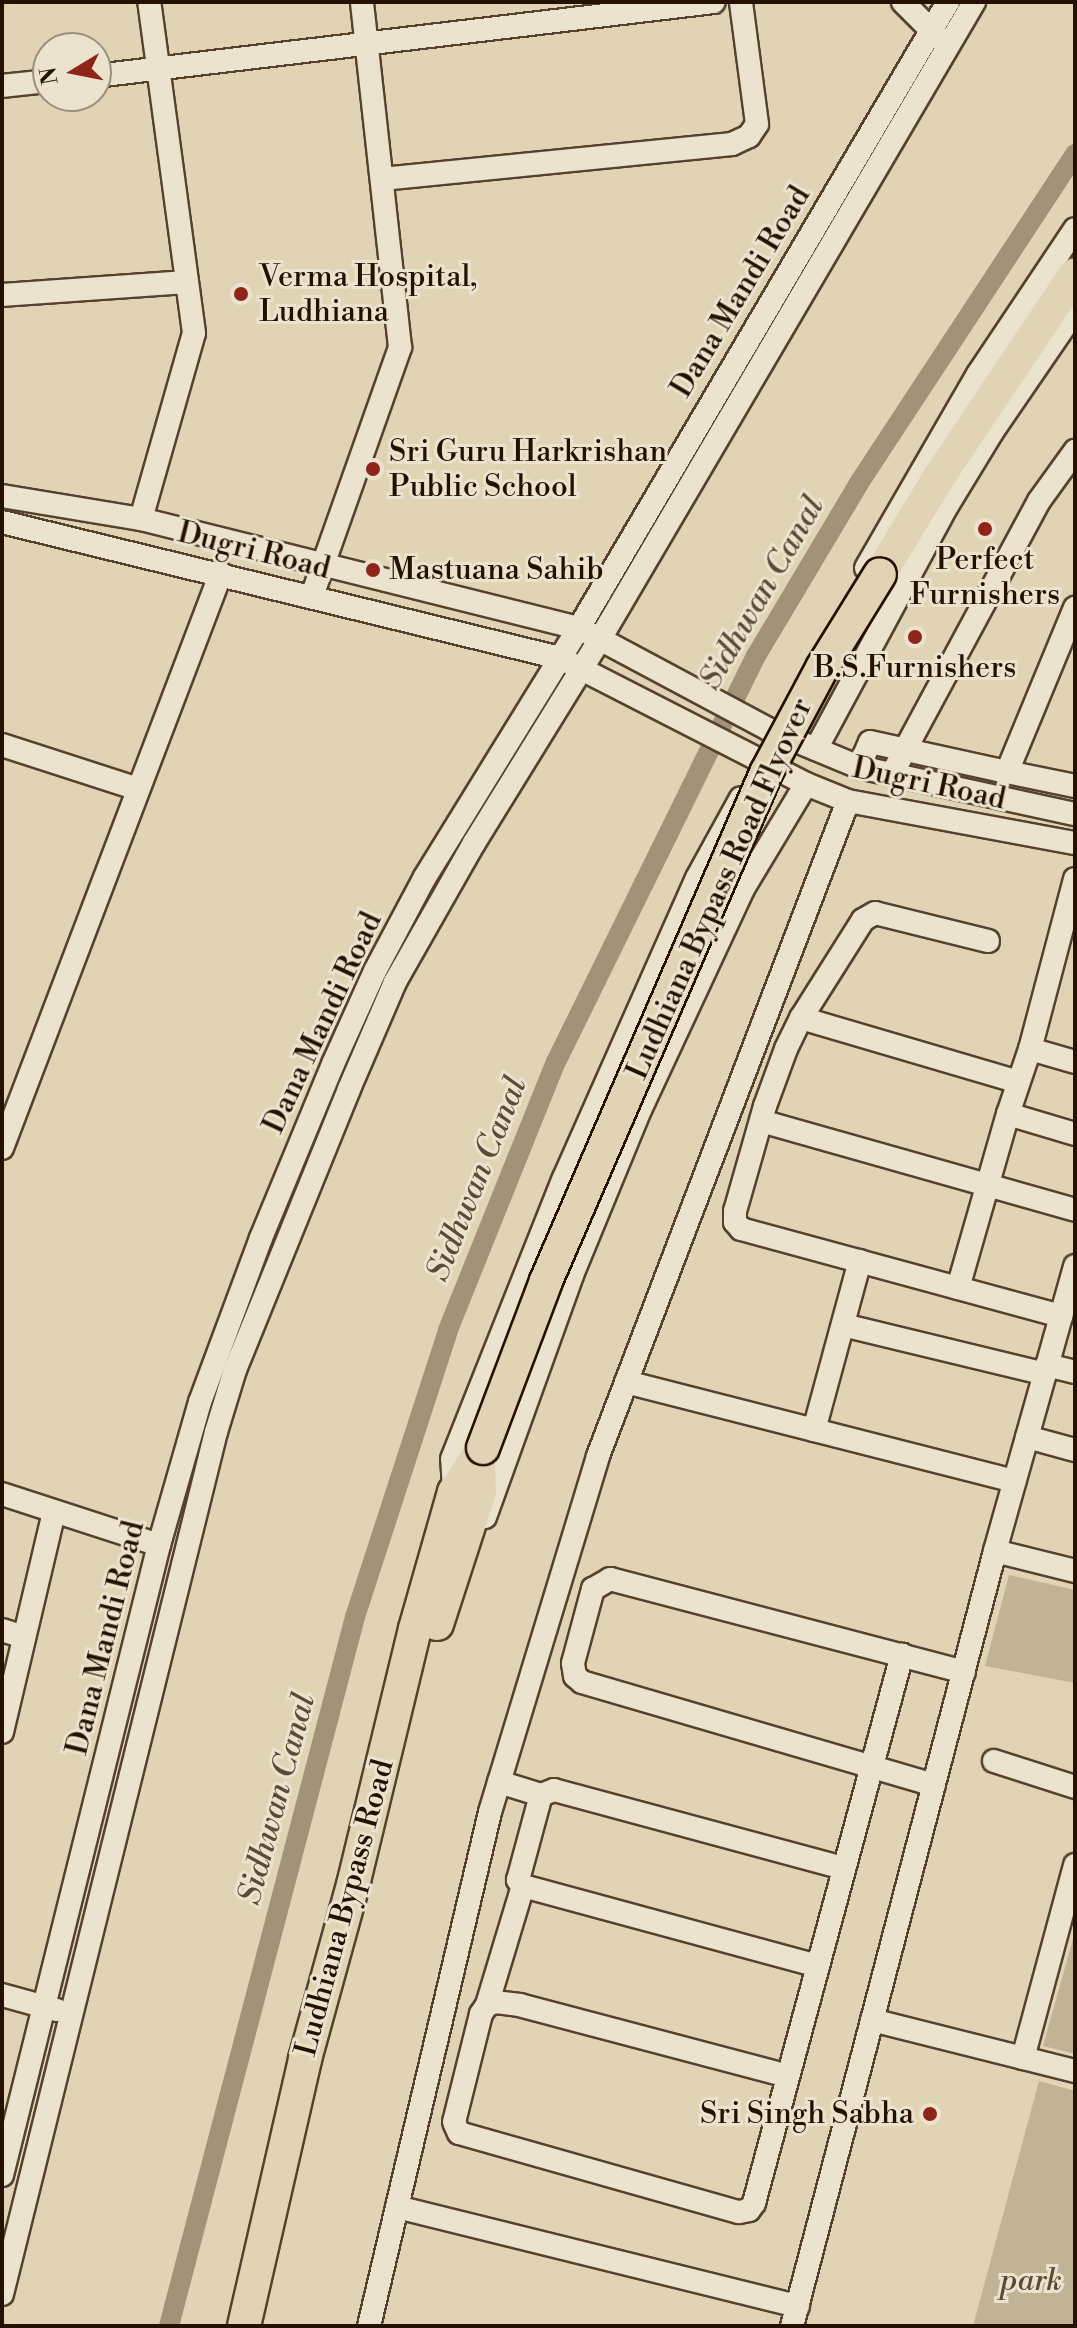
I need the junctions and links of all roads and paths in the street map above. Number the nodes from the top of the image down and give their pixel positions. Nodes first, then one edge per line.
1 (149, 2) edge
2 (362, 2) edge
3 (714, 2) edge
4 (741, 2) edge
5 (903, 2) edge
6 (948, 2) edge
7 (974, 2) edge
8 (930, 31) junction
9 (367, 42) junction
10 (948, 47) junction
11 (158, 69) junction
12 (112, 74) edge
13 (32, 83) edge
14 (2, 86) edge
15 (382, 179) junction
16 (1075, 229) edge
17 (1075, 274) edge
18 (187, 282) junction
19 (2, 295) edge
20 (1075, 311) edge
21 (1075, 451) edge
22 (1067, 477) edge
23 (2, 496) edge
24 (141, 519) junction
25 (2, 522) edge
26 (323, 563) junction
27 (221, 573) junction
28 (312, 596) junction
29 (1075, 608) edge
30 (579, 628) junction
31 (600, 639) junction
32 (560, 658) junction
33 (582, 668) junction
34 (773, 731) junction
35 (2, 745) edge
36 (816, 749) junction
37 (906, 749) junction
38 (759, 759) junction
39 (859, 767) junction
40 (1007, 772) junction
41 (892, 774) junction
42 (806, 784) junction
43 (1075, 786) edge
44 (138, 789) junction
45 (848, 801) junction
46 (1075, 814) edge
47 (1075, 843) edge
48 (1075, 879) edge
49 (988, 941) dead end
50 (801, 1018) junction
51 (1030, 1049) junction
52 (1075, 1062) edge
53 (1018, 1082) junction
54 (1008, 1114) junction
55 (761, 1121) junction
56 (1075, 1134) edge
57 (2, 1148) edge
58 (988, 1185) junction
59 (1075, 1210) edge
60 (860, 1261) junction
61 (1075, 1266) edge
62 (958, 1288) junction
63 (1061, 1316) junction
64 (843, 1325) junction
65 (1046, 1370) junction
66 (1075, 1372) edge
67 (626, 1382) junction
68 (814, 1430) junction
69 (1027, 1437) junction
70 (1075, 1450) edge
71 (481, 1452) junction
72 (1015, 1481) junction
73 (454, 1492) junction
74 (2, 1494) edge
75 (54, 1512) junction
76 (159, 1545) junction
77 (465, 1545) junction
78 (995, 1551) junction
79 (1075, 1571) edge
80 (562, 1575) junction
81 (598, 1583) junction
82 (12, 1634) edge
83 (902, 1655) junction
84 (964, 1672) junction
85 (2, 1732) edge
86 (994, 1761) dead end
87 (872, 1764) junction
88 (499, 1782) junction
89 (934, 1785) junction
90 (1075, 1787) edge
91 (541, 1795) junction
92 (1075, 1865) edge
93 (844, 1868) junction
94 (523, 1886) junction
95 (818, 1966) junction
96 (2, 1995) edge
97 (487, 2005) junction
98 (44, 2006) junction
99 (70, 2014) junction
100 (872, 2020) junction
101 (1023, 2058) junction
102 (1075, 2071) edge
103 (788, 2076) junction
104 (3, 2168) edge
105 (397, 2207) junction
106 (2, 2294) edge
107 (795, 2316) edge
108 (244, 2326) edge
109 (264, 2326) edge
110 (369, 2326) edge

1 - 11 street
2 - 9 street
3 - 9 street
4 - 15 street
5 - 8 street
6 - 8 street, Dana Mandi Road
7 - 10 street
8 - 10 street
8 - 30 street, Dana Mandi Road
9 - 11 street
9 - 15 street
10 - 31 street
11 - 12 street
11 - 18 street
13 - 14 street
15 - 26 street
16 - 34 street
17 - 71 highway, Ludhiana Bypass Road Flyover, bridge
18 - 19 street
18 - 24 street
20 - 36 street
21 - 22 street
22 - 37 street
23 - 24 street, Dugri Road
24 - 26 street, Dugri Road
25 - 27 street, Dugri Road
26 - 28 street
26 - 30 street, Dugri Road
27 - 28 street, Dugri Road
27 - 44 street
28 - 32 street, Dugri Road
29 - 40 street
30 - 31 street, Dugri Road
30 - 32 street, Dana Mandi Road
31 - 33 street
31 - 34 street, Dugri Road
32 - 33 street, Dugri Road
32 - 76 street, Dana Mandi Road
33 - 38 street, Dugri Road
33 - 99 street
34 - 36 street, Dugri Road
34 - 38 street
35 - 44 street
36 - 39 street, Dugri Road
37 - 39 street
37 - 40 street
37 - 41 street
38 - 42 street, Dugri Road
38 - 73 street
39 - 41 street, Dugri Road
40 - 43 street
41 - 46 street, Dugri Road
42 - 45 street, Dugri Road
42 - 77 street
44 - 57 street
45 - 47 street, Dugri Road
45 - 67 street
48 - 51 street
49 - 50 street
50 - 53 street
50 - 55 street
51 - 52 street
51 - 53 street
53 - 54 street
54 - 56 street
54 - 58 street
55 - 58 street
55 - 60 street
58 - 59 street
58 - 62 street
60 - 62 street
60 - 64 street
61 - 63 street
62 - 63 street
63 - 65 street
64 - 65 street
64 - 68 street
65 - 66 street
65 - 69 street
67 - 68 street
67 - 80 street
68 - 72 street
69 - 70 street
69 - 72 street
71 - 73 highway, Ludhiana Bypass Road Flyover
71 - 77 highway, Ludhiana Bypass Road Flyover
72 - 78 street
73 - 108 highway, Ludhiana Bypass Road
74 - 75 street
75 - 76 street
75 - 82 street
76 - 98 street, Dana Mandi Road
77 - 109 highway, Ludhiana Bypass Road
78 - 79 street
78 - 84 street
80 - 81 street
80 - 88 street
81 - 83 street
81 - 87 street
82 - 85 street
83 - 84 street
83 - 87 street
84 - 89 street
86 - 90 street
87 - 89 street
87 - 93 street
88 - 91 street
88 - 105 street
89 - 100 street
91 - 93 street
91 - 94 street
92 - 101 street
93 - 95 street
94 - 95 street
94 - 97 street
95 - 103 street
96 - 98 street
97 - 103 street
97 - 103 street
98 - 99 street
98 - 104 street, Dana Mandi Road
99 - 106 street
100 - 101 street
100 - 107 street
101 - 102 street
105 - 107 street
105 - 110 street

